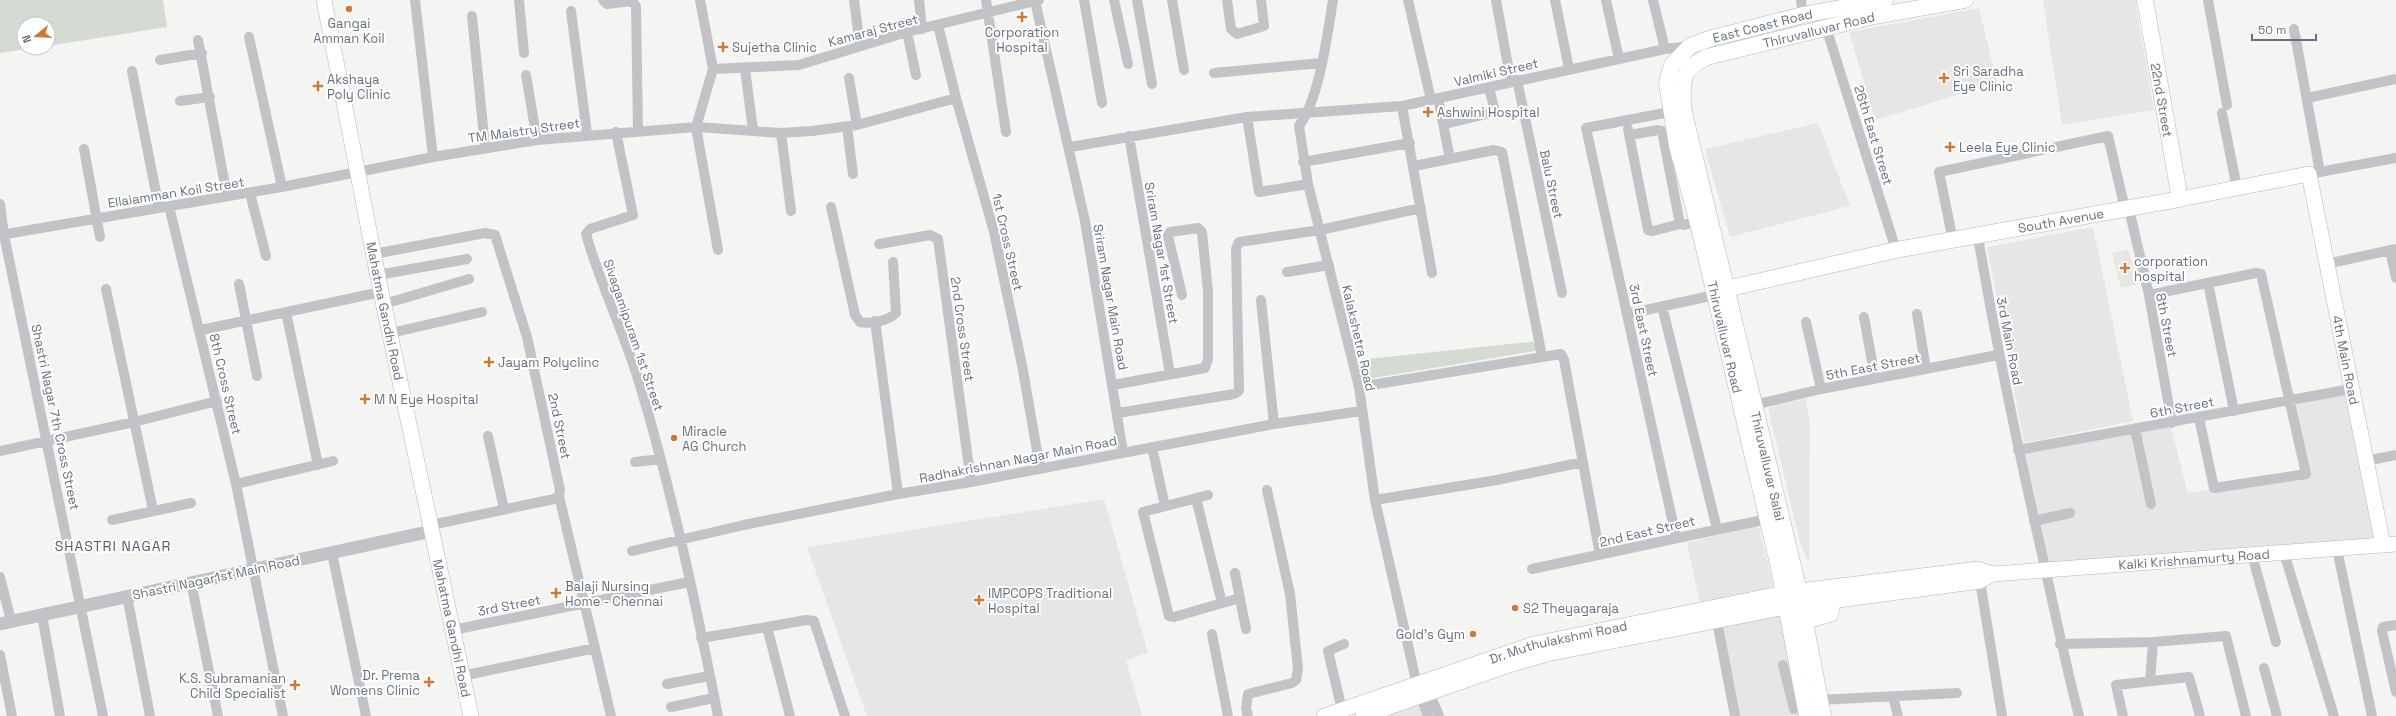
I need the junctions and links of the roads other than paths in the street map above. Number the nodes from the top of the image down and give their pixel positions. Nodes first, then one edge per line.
1 (324, 0) edge
2 (415, 0) edge
3 (519, 0) edge
4 (603, 0) edge
5 (700, 0) edge
6 (854, 0) edge
7 (919, 0) edge
8 (986, 0) edge
9 (1037, 0) edge
10 (1084, 0) edge
11 (1114, 0) edge
12 (1137, 0) edge
13 (1172, 0) edge
14 (1227, 0) edge
15 (1261, 0) edge
16 (1333, 0) edge
17 (1408, 0) edge
18 (1496, 0) edge
19 (1555, 0) edge
20 (1606, 0) edge
21 (1653, 0) edge
22 (1884, 0) edge
23 (1964, 0) edge
24 (2145, 0) edge
25 (2208, 0) edge
26 (1802, 8) edge
27 (571, 11) dead end
28 (989, 13) junction
29 (472, 16) dead end
30 (938, 25) junction
31 (1826, 27) junction
32 (2294, 29) dead end
33 (922, 30) junction
34 (907, 32) junction
35 (249, 37) dead end
36 (198, 40) dead end
37 (860, 46) junction
38 (1690, 46) junction
39 (1665, 49) junction
40 (202, 53) junction
41 (524, 53) dead end
42 (1619, 59) junction
43 (160, 60) dead end
44 (1321, 63) junction
45 (1128, 64) dead end
46 (713, 69) junction
47 (746, 69) junction
48 (1569, 69) junction
49 (1184, 70) dead end
50 (132, 71) dead end
51 (1214, 73) dead end
52 (526, 75) dead end
53 (916, 75) dead end
54 (849, 78) dead end
55 (2396, 79) edge
56 (1514, 81) junction
57 (1152, 84) dead end
58 (1489, 87) junction
59 (210, 97) junction
60 (956, 98) junction
61 (2307, 98) junction
62 (1434, 99) junction
63 (180, 101) dead end
64 (1102, 103) dead end
65 (1402, 106) junction
66 (1670, 112) junction
67 (1308, 114) junction
68 (1247, 117) junction
69 (1627, 121) junction
70 (1449, 123) dead end
71 (852, 126) junction
72 (696, 127) junction
73 (753, 130) junction
74 (638, 131) junction
75 (616, 132) junction
76 (781, 132) junction
77 (1006, 132) dead end
78 (587, 134) junction
79 (1630, 135) junction
80 (1129, 136) junction
81 (537, 140) junction
82 (1410, 143) junction
83 (485, 147) junction
84 (1070, 147) junction
85 (84, 149) dead end
86 (433, 157) junction
87 (2396, 158) edge
88 (1450, 159) junction
89 (1303, 162) junction
90 (1414, 166) junction
91 (357, 172) junction
92 (2314, 173) junction
93 (853, 174) dead end
94 (1308, 184) junction
95 (282, 187) junction
96 (2237, 188) junction
97 (250, 193) junction
98 (227, 196) junction
99 (2180, 199) junction
100 (0, 204) edge
101 (164, 207) junction
102 (831, 208) dead end
103 (1421, 208) junction
104 (2127, 209) junction
105 (791, 211) dead end
106 (96, 218) junction
107 (1697, 221) junction
108 (1680, 224) junction
109 (1320, 230) junction
110 (2, 235) edge
111 (100, 237) dead end
112 (1978, 237) junction
113 (1953, 241) junction
114 (879, 244) dead end
115 (2393, 249) edge
116 (718, 250) dead end
117 (1896, 250) junction
118 (374, 254) junction
119 (266, 256) dead end
120 (468, 259) dead end
121 (893, 262) dead end
122 (2326, 264) junction
123 (1329, 265) junction
124 (1287, 272) dead end
125 (1432, 273) dead end
126 (378, 275) junction
127 (2396, 278) edge
128 (469, 279) dead end
129 (2208, 283) junction
130 (239, 284) dead end
131 (106, 289) dead end
132 (1721, 292) junction
133 (1562, 293) dead end
134 (1182, 295) dead end
135 (2149, 295) junction
136 (382, 298) junction
137 (1261, 300) dead end
138 (1662, 306) junction
139 (286, 312) junction
140 (482, 312) dead end
141 (1627, 314) junction
142 (1917, 314) dead end
143 (1864, 317) dead end
144 (245, 321) junction
145 (875, 321) junction
146 (1806, 322) dead end
147 (200, 330) junction
148 (390, 332) junction
149 (1998, 355) junction
150 (1542, 356) junction
151 (1926, 369) junction
152 (1170, 374) junction
153 (257, 376) dead end
154 (1876, 378) junction
155 (1113, 385) junction
156 (1359, 387) junction
157 (1821, 389) junction
158 (2352, 389) junction
159 (2291, 400) junction
160 (217, 401) junction
161 (1754, 405) junction
162 (1362, 411) junction
163 (2234, 411) junction
164 (1118, 413) junction
165 (2199, 418) junction
166 (134, 422) junction
167 (2172, 423) junction
168 (1274, 424) junction
169 (2135, 429) junction
170 (488, 436) dead end
171 (48, 441) junction
172 (1152, 447) junction
173 (2018, 450) junction
174 (0, 451) edge
175 (1123, 452) junction
176 (2396, 455) edge
177 (661, 459) junction
178 (333, 461) dead end
179 (2366, 461) junction
180 (635, 462) dead end
181 (1583, 462) junction
182 (318, 465) junction
183 (1040, 468) junction
184 (971, 482) junction
185 (236, 484) junction
186 (1267, 490) dead end
187 (898, 494) junction
188 (1208, 495) dead end
189 (560, 496) junction
190 (1196, 498) junction
191 (1375, 500) junction
192 (191, 502) dead end
193 (2151, 504) dead end
194 (1165, 506) junction
195 (504, 509) junction
196 (154, 510) junction
197 (2070, 513) dead end
198 (1767, 519) junction
199 (112, 520) dead end
200 (2034, 521) junction
201 (431, 528) junction
202 (1717, 528) junction
203 (1676, 537) junction
204 (681, 540) junction
205 (2389, 545) edge
206 (2337, 549) junction
207 (632, 551) dead end
208 (2284, 552) junction
209 (332, 553) junction
210 (1600, 555) junction
211 (2252, 555) junction
212 (254, 568) junction
213 (1532, 569) dead end
214 (2045, 570) junction
215 (1235, 573) dead end
216 (0, 577) edge
217 (1986, 577) junction
218 (190, 582) junction
219 (689, 582) junction
220 (127, 596) junction
221 (1240, 598) junction
222 (585, 603) junction
223 (1222, 603) junction
224 (1795, 603) junction
225 (1832, 603) joint
226 (82, 606) junction
227 (42, 615) junction
228 (1717, 621) junction
229 (6, 622) edge
230 (2396, 625) edge
231 (767, 627) junction
232 (1246, 629) dead end
233 (453, 630) junction
234 (1212, 634) dead end
235 (701, 638) junction
236 (2153, 642) junction
237 (2276, 642) dead end
238 (1344, 644) dead end
239 (2060, 644) junction
240 (595, 648) junction
241 (0, 655) edge
242 (1782, 665) dead end
243 (2264, 668) dead end
244 (462, 676) junction
245 (709, 676) junction
246 (2150, 681) junction
247 (667, 684) dead end
248 (2396, 692) edge
249 (1957, 693) dead end
250 (1893, 697) junction
251 (714, 698) junction
252 (1428, 704) edge
253 (671, 707) dead end
254 (1804, 709) edge
255 (1342, 710) junction
256 (1389, 711) edge
257 (1363, 713) edge
258 (12, 716) edge
259 (60, 716) edge
260 (103, 716) edge
261 (150, 716) edge
262 (218, 716) edge
263 (283, 716) edge
264 (366, 716) edge
265 (471, 716) edge
266 (611, 716) edge
267 (718, 716) edge
268 (790, 716) edge
269 (845, 716) edge
270 (1228, 716) edge
271 (1248, 716) edge
272 (1324, 716) edge
273 (1735, 716) edge
274 (1823, 716) edge
275 (1898, 716) edge
276 (2002, 716) edge
277 (2080, 716) edge
278 (2123, 716) edge
279 (2200, 716) edge
280 (2246, 716) edge
281 (2277, 716) edge
282 (2334, 716) edge
283 (2372, 716) edge

1 - 91 main road, Mahatma Gandhi Road
2 - 86 street
3 - 41 street
4 - 74 street
5 - 46 street
6 - 37 street
7 - 33 street
8 - 28 street
9 - 28 street, Kamaraj Street
9 - 84 street, Sriram Nagar Main Road
10 - 64 street
11 - 45 street
12 - 57 street
13 - 49 street
14 - 15 street
16 - 44 street, Kalakshetra Road
17 - 62 street
18 - 56 street, Balu Street
19 - 48 street
20 - 42 street
21 - 39 street
22 - 26 main road, East Coast Road
23 - 31 main road, Thiruvalluvar Road
24 - 99 main road, 22nd Street
25 - 96 street
26 - 38 main road, East Coast Road
27 - 78 street
28 - 30 street, Kamaraj Street
28 - 77 street
29 - 83 street
30 - 33 street, Kamaraj Street
30 - 60 street, 1st Cross Street
31 - 117 street, 26th East Street
31 - 132 main road, Thiruvalluvar Road
32 - 61 street
33 - 34 street, Kamaraj Street
34 - 37 street, Kamaraj Street
34 - 53 street
35 - 95 street
36 - 40 street
37 - 47 street, Kamaraj Street
38 - 39 street, Valmiki Street
38 - 66 main road, Thiruvalluvar Road
39 - 42 street, Valmiki Street
40 - 43 street
40 - 59 street
42 - 48 street, Valmiki Street
44 - 51 street
44 - 67 street, Kalakshetra Road
46 - 47 street, Kamaraj Street
46 - 72 street
47 - 73 street
48 - 56 street, Valmiki Street
50 - 101 street, 8th Cross Street
52 - 81 street
54 - 71 street
55 - 61 street
56 - 58 street, Valmiki Street
56 - 133 street, Balu Street
58 - 62 street, Valmiki Street
58 - 70 street
59 - 63 street
59 - 98 street
60 - 71 street, TM Maistry Street
60 - 183 street, 1st Cross Street
61 - 92 street
62 - 65 street, Valmiki Street
62 - 88 street
65 - 67 street, Valmiki Street
65 - 82 street
66 - 69 street
66 - 107 main road, Thiruvalluvar Road
67 - 68 street, Valmiki Street
67 - 89 street, Kalakshetra Road
68 - 80 street, Valmiki Street
68 - 94 street
69 - 79 street
69 - 141 street, 3rd East Street
71 - 76 street, TM Maistry Street
71 - 93 street
72 - 73 street, TM Maistry Street
72 - 74 street, TM Maistry Street
72 - 116 street
73 - 76 street, TM Maistry Street
74 - 75 street, TM Maistry Street
75 - 78 street, TM Maistry Street
75 - 177 street, Sivagamipuram 1st Street
76 - 105 street
78 - 81 street, TM Maistry Street
79 - 108 street
79 - 108 street
80 - 84 street
80 - 152 street, Sriram Nagar 1st Street
81 - 83 street, TM Maistry Street
82 - 89 street
82 - 90 street
83 - 86 street, TM Maistry Street
84 - 155 street, Sriram Nagar Main Road
85 - 106 street
86 - 91 street, TM Maistry Street
87 - 92 street, South Avenue
88 - 90 street
88 - 150 street
89 - 94 street, Kalakshetra Road
90 - 103 street
91 - 95 street, Ellaiamman Koil Street
91 - 118 main road, Mahatma Gandhi Road
92 - 96 main road, South Avenue
92 - 122 main road, 4th Main Road
94 - 109 street, Kalakshetra Road
95 - 97 street, Ellaiamman Koil Street
96 - 99 main road, South Avenue
97 - 98 street, Ellaiamman Koil Street
97 - 119 street
98 - 101 street, Ellaiamman Koil Street
99 - 104 main road, South Avenue
100 - 110 street, Shastri Nagar 7th Cross Street
101 - 106 street, Ellaiamman Koil Street
101 - 147 street, 8th Cross Street
102 - 145 street
103 - 109 street
103 - 125 street
104 - 112 main road, South Avenue
104 - 113 street, 8th Street
104 - 135 street, 8th Street
106 - 110 street, Ellaiamman Koil Street
106 - 111 street
107 - 108 street
107 - 132 main road, Thiruvalluvar Road
109 - 123 street, Kalakshetra Road
109 - 164 street
110 - 171 street, Shastri Nagar 7th Cross Street
112 - 113 main road, South Avenue
112 - 149 street, 3rd Main Road
113 - 117 main road, South Avenue
114 - 184 street, 2nd Cross Street
115 - 122 street
115 - 127 street
117 - 132 main road, South Avenue
118 - 126 main road, Mahatma Gandhi Road
118 - 189 street, 2nd Street
120 - 126 street
121 - 145 street
122 - 158 main road, 4th Main Road
123 - 124 street
123 - 156 street, Kalakshetra Road
126 - 136 main road, Mahatma Gandhi Road
128 - 136 street
129 - 135 street
129 - 159 street
129 - 163 street
130 - 144 street
131 - 166 street
132 - 138 street
132 - 161 main road, Thiruvalluvar Salai
132 - 198 main road, Thiruvalluvar Road
134 - 152 street
135 - 167 street, 8th Street
136 - 139 street
136 - 148 main road, Mahatma Gandhi Road
137 - 168 street
138 - 141 street
138 - 202 street
139 - 144 street
139 - 182 street
140 - 148 street
141 - 203 street, 3rd East Street
142 - 151 street
143 - 154 street
144 - 147 street
144 - 153 street
145 - 187 street
146 - 157 street
147 - 160 street, 8th Cross Street
148 - 201 main road, Mahatma Gandhi Road
149 - 151 street, 5th East Street
149 - 173 street, 3rd Main Road
150 - 156 street
150 - 181 street
151 - 154 street, 5th East Street
152 - 155 street
154 - 157 street, 5th East Street
155 - 164 street, Sriram Nagar Main Road
156 - 162 street, Kalakshetra Road
157 - 161 street, 5th East Street
158 - 159 street, 6th Street
158 - 179 main road, 4th Main Road
159 - 163 street, 6th Street
159 - 165 street
160 - 166 street
160 - 185 street, 8th Cross Street
161 - 224 main road, Thiruvalluvar Salai
162 - 168 street, Radhakrishnan Nagar Main Road
162 - 191 street, Kalakshetra Road
163 - 165 street, 6th Street
164 - 175 street, Sriram Nagar Main Road
165 - 167 street, 6th Street
166 - 171 street
166 - 196 street
167 - 169 street, 6th Street
168 - 172 street, Radhakrishnan Nagar Main Road
169 - 173 street, 6th Street
169 - 193 street
170 - 195 street
171 - 174 street
171 - 226 street, Shastri Nagar 7th Cross Street
172 - 175 street, Radhakrishnan Nagar Main Road
172 - 194 street
173 - 200 street, 3rd Main Road
175 - 183 street, Radhakrishnan Nagar Main Road
176 - 179 street
177 - 180 street
177 - 204 street, Sivagamipuram 1st Street
178 - 182 street
179 - 205 main road, 4th Main Road
181 - 191 street
181 - 210 street
182 - 185 street
183 - 184 street, Radhakrishnan Nagar Main Road
184 - 187 street, Radhakrishnan Nagar Main Road
185 - 212 street, 8th Cross Street
186 - 271 street
187 - 204 street, Radhakrishnan Nagar Main Road
188 - 190 street
189 - 195 street
189 - 222 street, 2nd Street
190 - 194 street
190 - 223 street
191 - 252 street, Kalakshetra Road
192 - 196 street
194 - 223 street
195 - 201 street
196 - 199 street
197 - 200 street
198 - 202 street, 2nd East Street
198 - 224 main road, Thiruvalluvar Road
200 - 214 street, 3rd Main Road
201 - 209 street, Shastri Nagar1st Main Road
201 - 233 main road, Mahatma Gandhi Road
202 - 203 street, 2nd East Street
203 - 210 street, 2nd East Street
204 - 207 street, Radhakrishnan Nagar Main Road
204 - 219 street, Sivagamipuram 1st Street
205 - 206 main road, Kalki Krishnamurty Road
206 - 208 main road, Kalki Krishnamurty Road
206 - 283 street
208 - 211 main road, Kalki Krishnamurty Road
208 - 282 street
209 - 212 street, Shastri Nagar1st Main Road
209 - 264 street
210 - 213 street, 2nd East Street
211 - 214 main road, Kalki Krishnamurty Road
211 - 237 street
212 - 218 street, Shastri Nagar1st Main Road
212 - 263 street, 8th Cross Street
214 - 217 main road, Kalki Krishnamurty Road
214 - 239 street, 3rd Main Road
215 - 221 street
216 - 229 street
217 - 224 main road, Kalki Krishnamurty Road
217 - 225 main road, Kalki Krishnamurty Road
217 - 276 street
218 - 220 street, Shastri Nagar1st Main Road
218 - 262 street
219 - 222 street, 3rd Street
219 - 235 street, Sivagamipuram 1st Street
220 - 226 street, Shastri Nagar1st Main Road
220 - 261 street
221 - 223 street
221 - 232 street
222 - 233 street, 3rd Street
222 - 240 street, 2nd Street
224 - 225 main road
224 - 228 main road, Dr. Muthulakshmi Road
224 - 252 main road, Dr. Muthulakshmi Road
224 - 254 main road
224 - 254 main road, Thiruvalluvar Road
226 - 227 street, Shastri Nagar1st Main Road
226 - 260 street, Shastri Nagar 7th Cross Street
227 - 229 street, Shastri Nagar1st Main Road
227 - 259 street
228 - 252 main road, Dr. Muthulakshmi Road
228 - 273 street
230 - 248 street
231 - 235 street
231 - 268 street
231 - 269 street
233 - 244 main road, Mahatma Gandhi Road
234 - 270 street
235 - 245 street, Sivagamipuram 1st Street
236 - 239 street
236 - 246 street
236 - 280 street
238 - 255 street
239 - 277 street, 3rd Main Road
240 - 244 street
240 - 266 street, 2nd Street
241 - 258 street
242 - 254 street
243 - 281 street
244 - 265 main road, Mahatma Gandhi Road
245 - 247 street
245 - 251 street, Sivagamipuram 1st Street
246 - 278 street
246 - 279 street
249 - 250 street
250 - 254 street
250 - 275 street
251 - 253 street
251 - 267 street, Sivagamipuram 1st Street
252 - 256 main road, Dr. Muthulakshmi Road
252 - 257 main road, Dr. Muthulakshmi Road
254 - 274 main road
255 - 257 main road, Dr. Muthulakshmi Road
255 - 272 main road, Dr. Muthulakshmi Road
256 - 257 main road, Dr. Muthulakshmi Road

